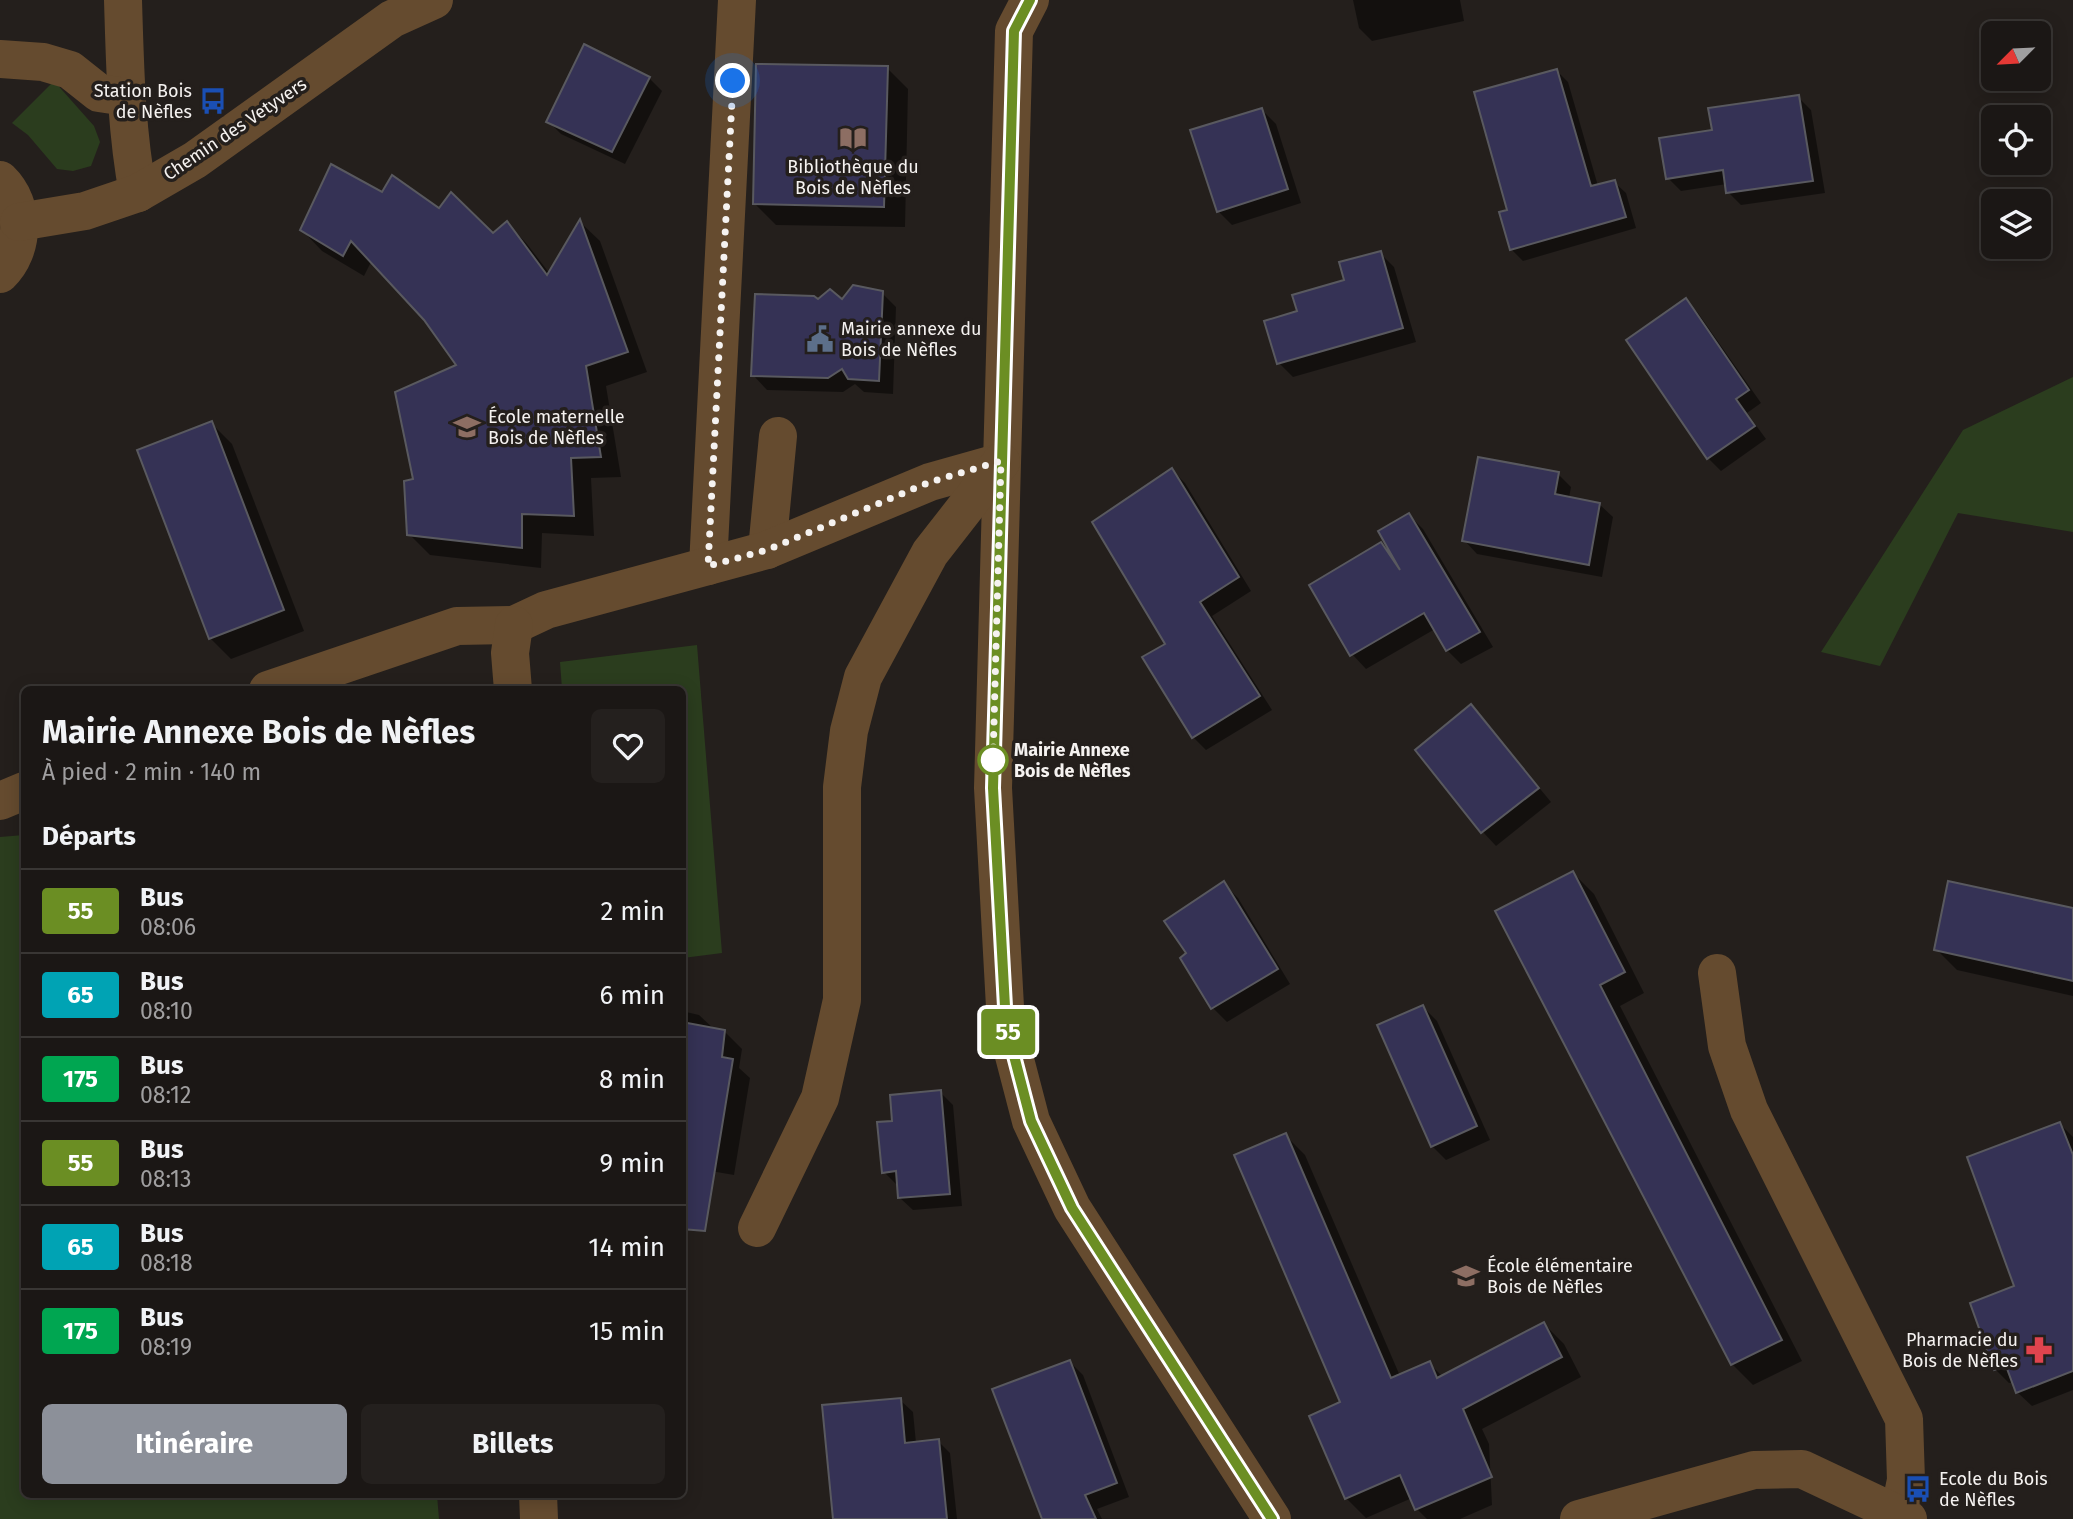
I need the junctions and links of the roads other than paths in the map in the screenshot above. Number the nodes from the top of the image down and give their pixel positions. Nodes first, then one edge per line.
1 (123, 0) edge
2 (434, 0) edge
3 (737, 0) edge
4 (1030, 0) edge
5 (0, 59) edge
6 (126, 97) junction
7 (0, 180) edge
8 (138, 192) junction
9 (19, 222) junction
10 (0, 274) edge
11 (778, 436) dead end
12 (1001, 461) junction
13 (767, 550) junction
14 (708, 566) junction
15 (514, 625) junction
16 (280, 686) edge
17 (513, 686) edge
18 (21, 792) edge
19 (0, 802) edge
20 (1717, 973) dead end
21 (757, 1228) dead end
22 (538, 1498) edge
23 (1903, 1517) edge
24 (539, 1519) edge
25 (1272, 1519) edge
26 (1579, 1519) edge

1 - 6 street
2 - 8 street, Chemin des Vetyvers
3 - 14 street
4 - 12 street
5 - 6 street
6 - 8 street
7 - 9 street
8 - 9 street, Chemin des Vetyvers
9 - 10 street
11 - 13 street
12 - 13 street
12 - 21 street
12 - 25 street
13 - 14 street
14 - 15 street
15 - 16 street
15 - 17 street
18 - 19 street
20 - 23 street
22 - 24 street
23 - 26 street

